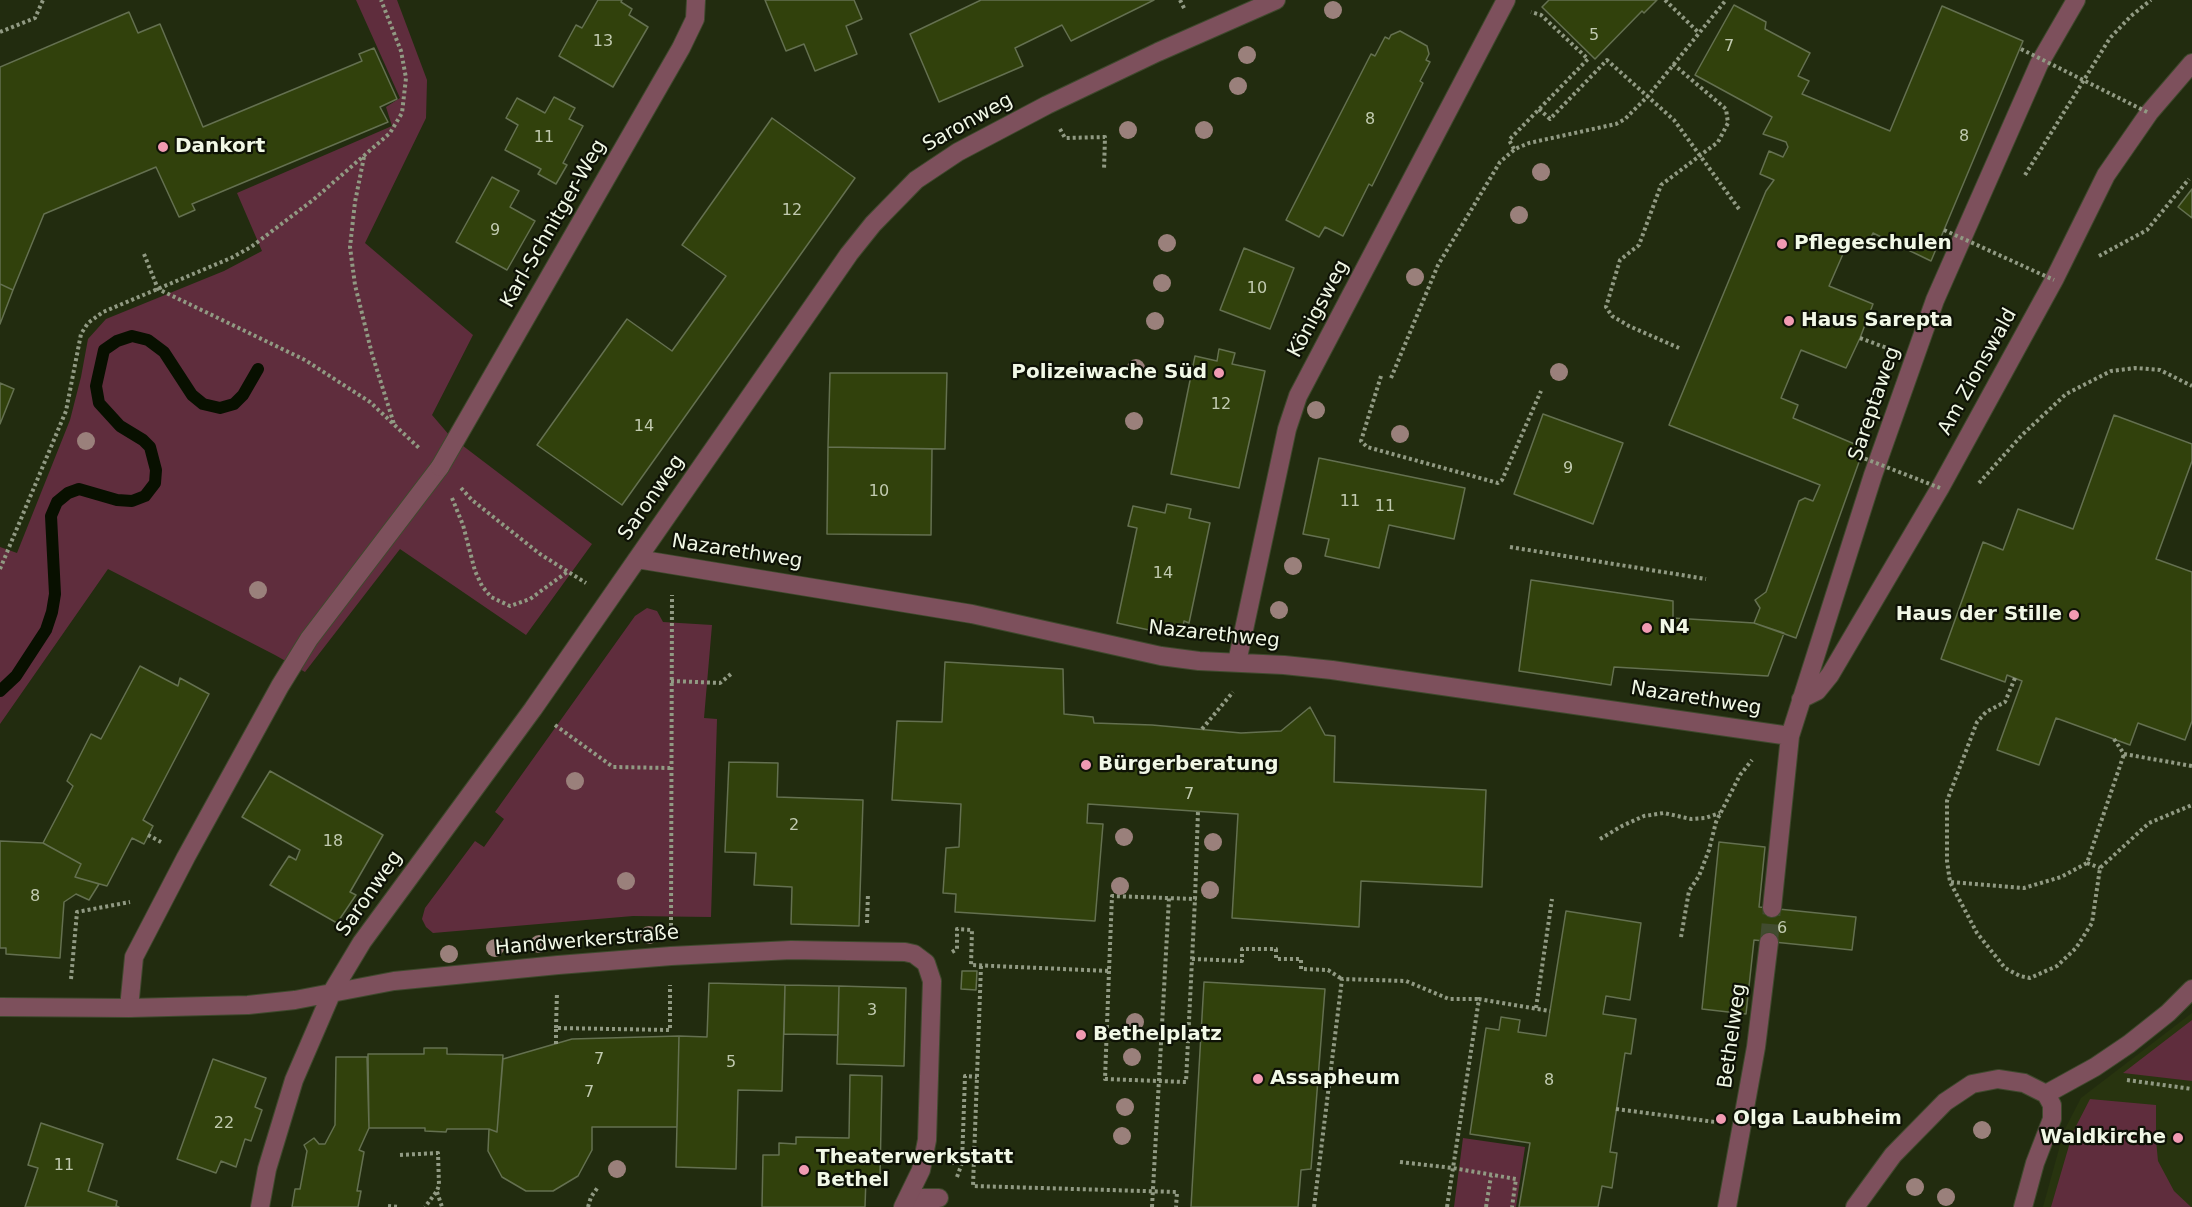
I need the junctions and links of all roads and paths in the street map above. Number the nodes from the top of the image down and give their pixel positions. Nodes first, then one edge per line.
1 (43, 0) edge
2 (381, 0) edge
3 (696, 0) edge
4 (1276, 0) edge
5 (1665, 0) edge
6 (1726, 0) edge
7 (2076, 0) edge
8 (2151, 0) edge
9 (1505, 2) edge
10 (0, 32) edge
11 (1699, 33) junction
12 (2020, 49) dead end
13 (2192, 63) edge
14 (1673, 64) junction
15 (1648, 96) junction
16 (1539, 110) junction
17 (2149, 113) junction
18 (1065, 138) dead end
19 (1515, 149) junction
20 (364, 155) junction
21 (1700, 155) junction
22 (1104, 170) dead end
23 (2189, 179) dead end
24 (2019, 184) dead end
25 (1739, 209) dead end
26 (1944, 230) dead end
27 (1983, 246) dead end
28 (144, 254) dead end
29 (1977, 256) dead end
30 (2095, 258) dead end
31 (2059, 278) junction
32 (158, 289) junction
33 (1679, 348) dead end
34 (1381, 376) dead end
35 (1391, 378) dead end
36 (2192, 386) edge
37 (1541, 391) dead end
38 (394, 425) junction
39 (1848, 452) dead end
40 (440, 467) junction
41 (1977, 485) dead end
42 (1940, 488) junction
43 (1510, 547) dead end
44 (637, 559) junction
45 (672, 564) junction
46 (0, 569) edge
47 (567, 572) junction
48 (1706, 579) dead end
49 (610, 597) junction
50 (1237, 662) junction
51 (731, 674) dead end
52 (2015, 678) dead end
53 (671, 681) junction
54 (1801, 699) junction
55 (559, 728) dead end
56 (1202, 729) dead end
57 (1782, 735) junction
58 (2114, 739) dead end
59 (2124, 754) junction
60 (2192, 766) edge
61 (670, 768) junction
62 (2192, 805) edge
63 (1198, 811) dead end
64 (1720, 813) junction
65 (148, 835) dead end
66 (1600, 839) dead end
67 (160, 842) dead end
68 (2087, 863) junction
69 (2100, 868) junction
70 (1950, 882) junction
71 (166, 894) junction
72 (1169, 898) junction
73 (1195, 899) junction
74 (1552, 899) dead end
75 (1772, 909) tunnel mouth
76 (1681, 937) dead end
77 (1768, 942) tunnel mouth
78 (957, 949) dead end
79 (671, 956) junction
80 (1192, 959) junction
81 (981, 966) junction
82 (1109, 971) junction
83 (1342, 979) junction
84 (2192, 989) edge
85 (332, 992) junction
86 (1479, 999) junction
87 (0, 1007) edge
88 (69, 1008) junction
89 (129, 1008) junction
90 (1536, 1008) junction
91 (1550, 1011) dead end
92 (556, 1044) dead end
93 (2095, 1067) junction
94 (977, 1077) junction
95 (965, 1081) dead end
96 (1159, 1081) junction
97 (2192, 1089) edge
98 (2046, 1094) junction
99 (1616, 1109) dead end
100 (1742, 1126) junction
101 (400, 1155) dead end
102 (1400, 1162) dead end
103 (1453, 1168) junction
104 (1491, 1176) junction
105 (597, 1187) dead end
106 (437, 1191) junction
107 (1153, 1191) junction
108 (939, 1198) dead end
109 (905, 1202) edge
110 (388, 1206) edge
111 (260, 1207) edge
112 (399, 1207) edge
113 (425, 1207) edge
114 (442, 1207) edge
115 (588, 1207) edge
116 (1152, 1207) edge
117 (1176, 1207) edge
118 (1314, 1207) edge
119 (1448, 1207) edge
120 (1486, 1207) edge
121 (1512, 1207) edge
122 (1726, 1207) edge
123 (1856, 1207) edge
124 (2023, 1207) edge

1 - 10 path
2 - 20 path
3 - 40 street, Karl-Schnitger-Weg
4 - 44 street, Saronweg
5 - 11 path
6 - 11 path
7 - 54 street, Sareptaweg
8 - 24 path
9 - 16 path
9 - 50 street, Königsweg
11 - 14 path
12 - 17 path, bridge
13 - 17 street, Am Zionswald
14 - 15 path
14 - 21 path
15 - 16 path
15 - 19 path
15 - 21 path
16 - 19 path
17 - 31 street, Am Zionswald
18 - 22 path
19 - 35 path
20 - 32 path
20 - 38 path
21 - 25 path
21 - 33 path
23 - 30 path
26 - 31 path, bridge
27 - 29 path
28 - 32 path
31 - 42 street, Am Zionswald
32 - 38 path
32 - 46 path
34 - 37 path
36 - 41 path
38 - 40 path
39 - 42 path, bridge
40 - 47 path
40 - 47 path
40 - 71 street, Karl-Schnitger-Weg
42 - 54 street, Am Zionswald
43 - 48 path
44 - 45 street, Nazarethweg
44 - 49 street, Saronweg
45 - 50 street, Nazarethweg
45 - 53 path
47 - 49 path
49 - 85 street, Saronweg
50 - 56 path
50 - 57 street, Nazarethweg
51 - 53 path
52 - 70 path
53 - 61 path
54 - 57 street, Sareptaweg
55 - 61 path
57 - 64 path
57 - 75 street
58 - 59 path
59 - 60 path
59 - 68 path
61 - 79 path
62 - 69 path
63 - 73 path
64 - 66 path
64 - 76 path
65 - 67 path
68 - 69 path
68 - 70 path
69 - 70 path
71 - 88 path
71 - 89 street, Karl-Schnitger-Weg
72 - 73 path
72 - 82 path
72 - 96 path
73 - 80 path
74 - 90 path
77 - 100 street, Bethelweg
78 - 81 path
79 - 85 street, Handwerkerstraße
79 - 92 path
79 - 109 street, Handwerkerstraße
80 - 83 path
80 - 96 path
81 - 82 path
81 - 94 path
82 - 96 path
83 - 86 path
83 - 118 path
84 - 93 street
85 - 89 street, Handwerkerstraße
85 - 111 street, Saronweg
86 - 90 path
86 - 103 path
87 - 88 street, Handwerkerstraße
88 - 89 street, Handwerkerstraße
90 - 91 path
93 - 97 path
93 - 98 street
94 - 95 path
94 - 107 path
96 - 107 path
98 - 123 street
98 - 124 street
99 - 100 path
100 - 122 street, Bethelweg
101 - 106 path
102 - 103 path
103 - 104 path
103 - 119 path
104 - 120 path
104 - 121 path
105 - 115 path
106 - 113 path
106 - 114 path
107 - 116 path
107 - 117 path
108 - 109 street
110 - 112 path

